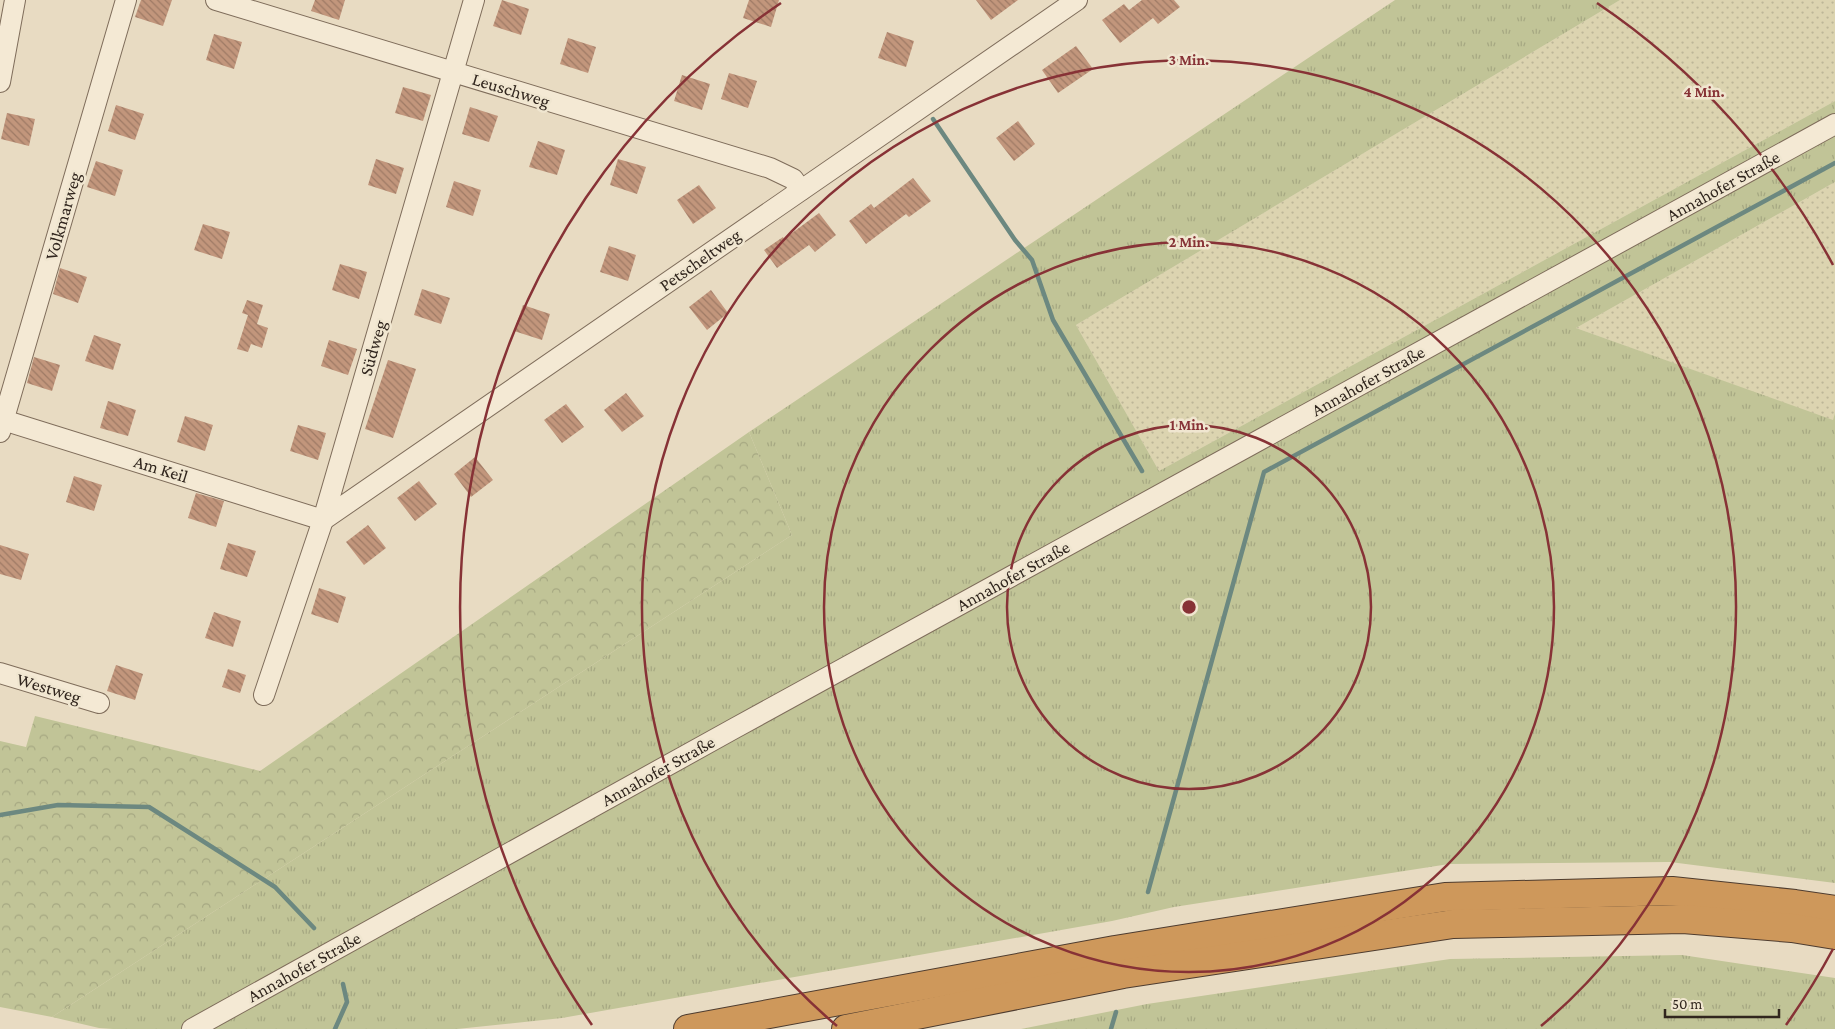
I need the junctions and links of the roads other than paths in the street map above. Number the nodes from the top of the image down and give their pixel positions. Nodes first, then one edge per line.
1 (15, 0) edge
2 (126, 0) edge
3 (216, 0) edge
4 (474, 0) edge
5 (1077, 0) edge
6 (453, 73) junction
7 (0, 82) edge
8 (1835, 124) edge
9 (801, 190) junction
10 (1, 424) edge
11 (323, 520) junction
12 (0, 673) edge
13 (264, 695) dead end
14 (99, 703) dead end
15 (1835, 910) edge
16 (1835, 935) edge
17 (192, 1029) edge
18 (688, 1029) edge
19 (846, 1029) edge

1 - 7 street
2 - 10 street, Volkmarweg
3 - 6 street, Leuschweg
4 - 6 street, Südweg
5 - 9 street, Petscheltweg
6 - 9 street, Leuschweg
6 - 11 street, Südweg
8 - 17 street, Annahofer Straße
9 - 11 street, Petscheltweg
10 - 11 street, Am Keil
11 - 13 street, Südweg
12 - 14 street, Westweg
15 - 18 highway
16 - 19 highway

